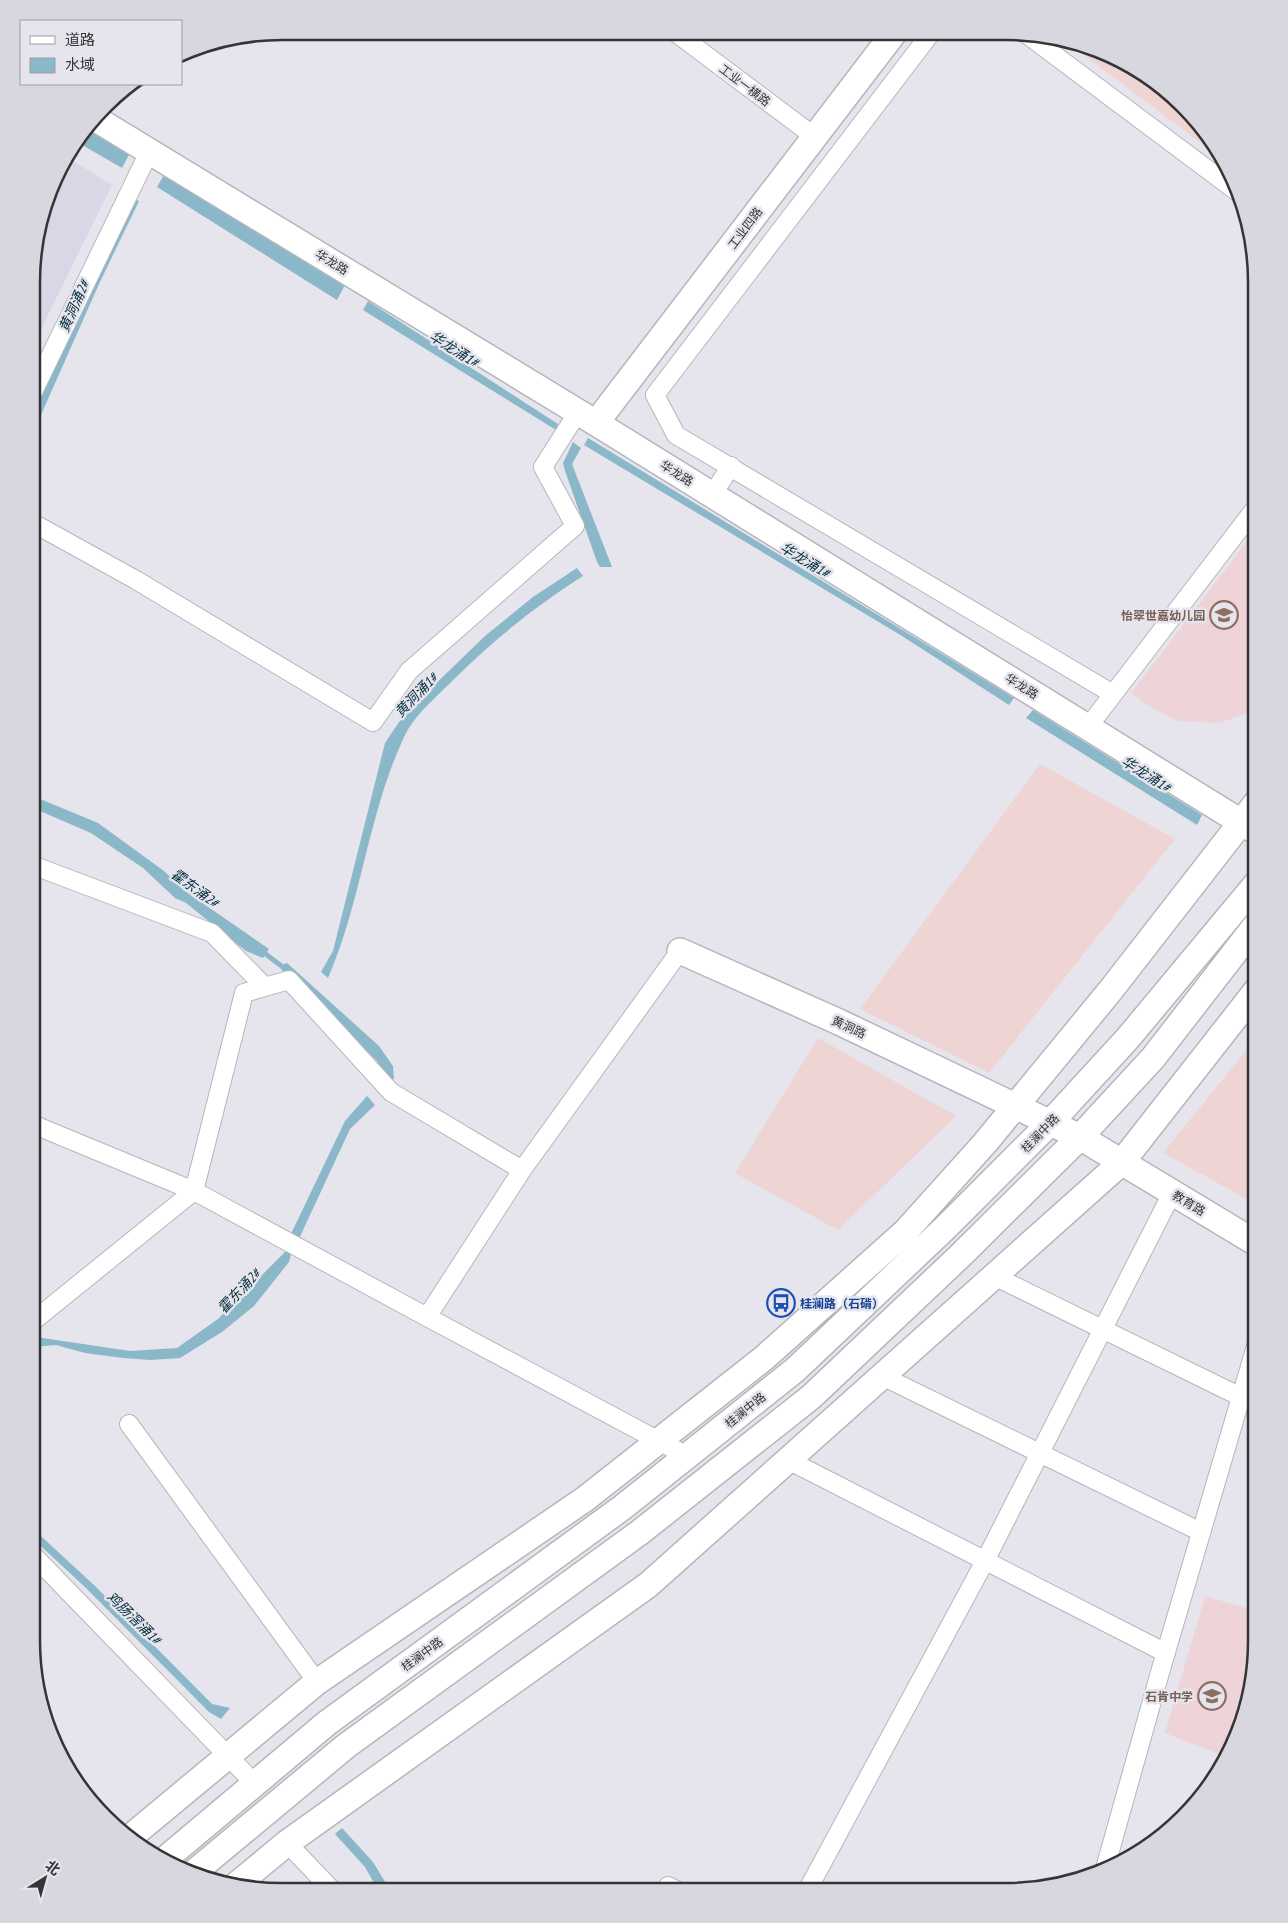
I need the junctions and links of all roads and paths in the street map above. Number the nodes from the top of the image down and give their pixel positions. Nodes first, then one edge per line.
1 (685, 40) edge
2 (889, 40) edge
3 (926, 40) edge
4 (1037, 42) edge
5 (838, 107) junction
6 (100, 122) edge
7 (861, 125) junction
8 (810, 143) junction
9 (148, 152) junction
10 (828, 168) junction
11 (1228, 185) edge
12 (40, 377) edge
13 (587, 418) junction
14 (731, 466) junction
15 (712, 495) junction
16 (1248, 519) edge
17 (40, 527) edge
18 (1113, 694) junction
19 (1088, 727) junction
20 (1248, 826) edge
21 (1248, 828) edge
22 (40, 868) edge
23 (1248, 893) edge
24 (1248, 935) edge
25 (680, 952) joint
26 (265, 987) junction
27 (1248, 1001) edge
28 (1015, 1106) junction
29 (1050, 1123) junction
30 (40, 1127) edge
31 (1080, 1138) junction
32 (1122, 1162) junction
33 (522, 1170) junction
34 (194, 1191) junction
35 (1172, 1192) junction
36 (1248, 1239) edge
37 (994, 1276) junction
38 (40, 1316) edge
39 (427, 1317) junction
40 (1102, 1329) junction
41 (1248, 1373) edge
42 (882, 1376) junction
43 (824, 1385) junction
44 (1241, 1397) junction
45 (129, 1424) dead end
46 (658, 1441) junction
47 (1039, 1453) junction
48 (687, 1456) junction
49 (788, 1460) junction
50 (1201, 1532) junction
51 (985, 1560) junction
52 (40, 1562) edge
53 (1166, 1653) junction
54 (317, 1682) junction
55 (227, 1757) junction
56 (255, 1784) junction
57 (135, 1833) edge
58 (287, 1843) junction
59 (222, 1849) junction
60 (170, 1855) edge
61 (1107, 1861) edge
62 (199, 1868) edge
63 (243, 1880) edge
64 (325, 1883) edge
65 (811, 1883) edge

1 - 8 street, 工业一横路
2 - 5 main road, 工业四路
3 - 7 street
4 - 11 street
5 - 7 street
5 - 8 main road, 工业四路
6 - 9 main road, 华龙路
7 - 10 street
8 - 10 street, 工业一横路
8 - 13 main road, 工业四路
9 - 12 street
9 - 13 main road, 华龙路
10 - 14 street
13 - 15 main road, 华龙路
13 - 17 street
14 - 15 street
14 - 18 street
15 - 19 main road, 华龙路
16 - 18 street
18 - 19 street
19 - 20 main road, 华龙路
21 - 28 main road
22 - 26 street
23 - 29 main road, 桂澜中路
24 - 31 main road
25 - 28 main road, 黄洞路
25 - 33 street
26 - 33 street
26 - 34 street
27 - 32 main road
28 - 29 main road, 黄洞路
28 - 46 main road
29 - 31 main road, 黄洞路
29 - 48 main road, 桂澜中路
30 - 34 street
31 - 32 main road, 教育路
31 - 43 main road
32 - 35 main road, 教育路
32 - 37 main road
33 - 39 street
34 - 38 street
34 - 39 street
35 - 36 main road, 教育路
35 - 40 street
37 - 40 street
37 - 42 main road
39 - 46 street
40 - 44 street
40 - 47 street
41 - 44 street
42 - 47 street
42 - 49 main road
43 - 49 main road
43 - 59 main road
44 - 50 street
45 - 54 street
46 - 48 street
46 - 54 main road
47 - 50 street
47 - 51 street
48 - 56 main road, 桂澜中路
49 - 51 street
49 - 58 main road
50 - 53 street
51 - 53 street
51 - 65 street
52 - 55 street
53 - 61 street
54 - 55 main road
55 - 56 street
55 - 57 main road
56 - 60 main road, 桂澜中路
58 - 59 main road
58 - 63 main road
58 - 64 street
59 - 62 main road

